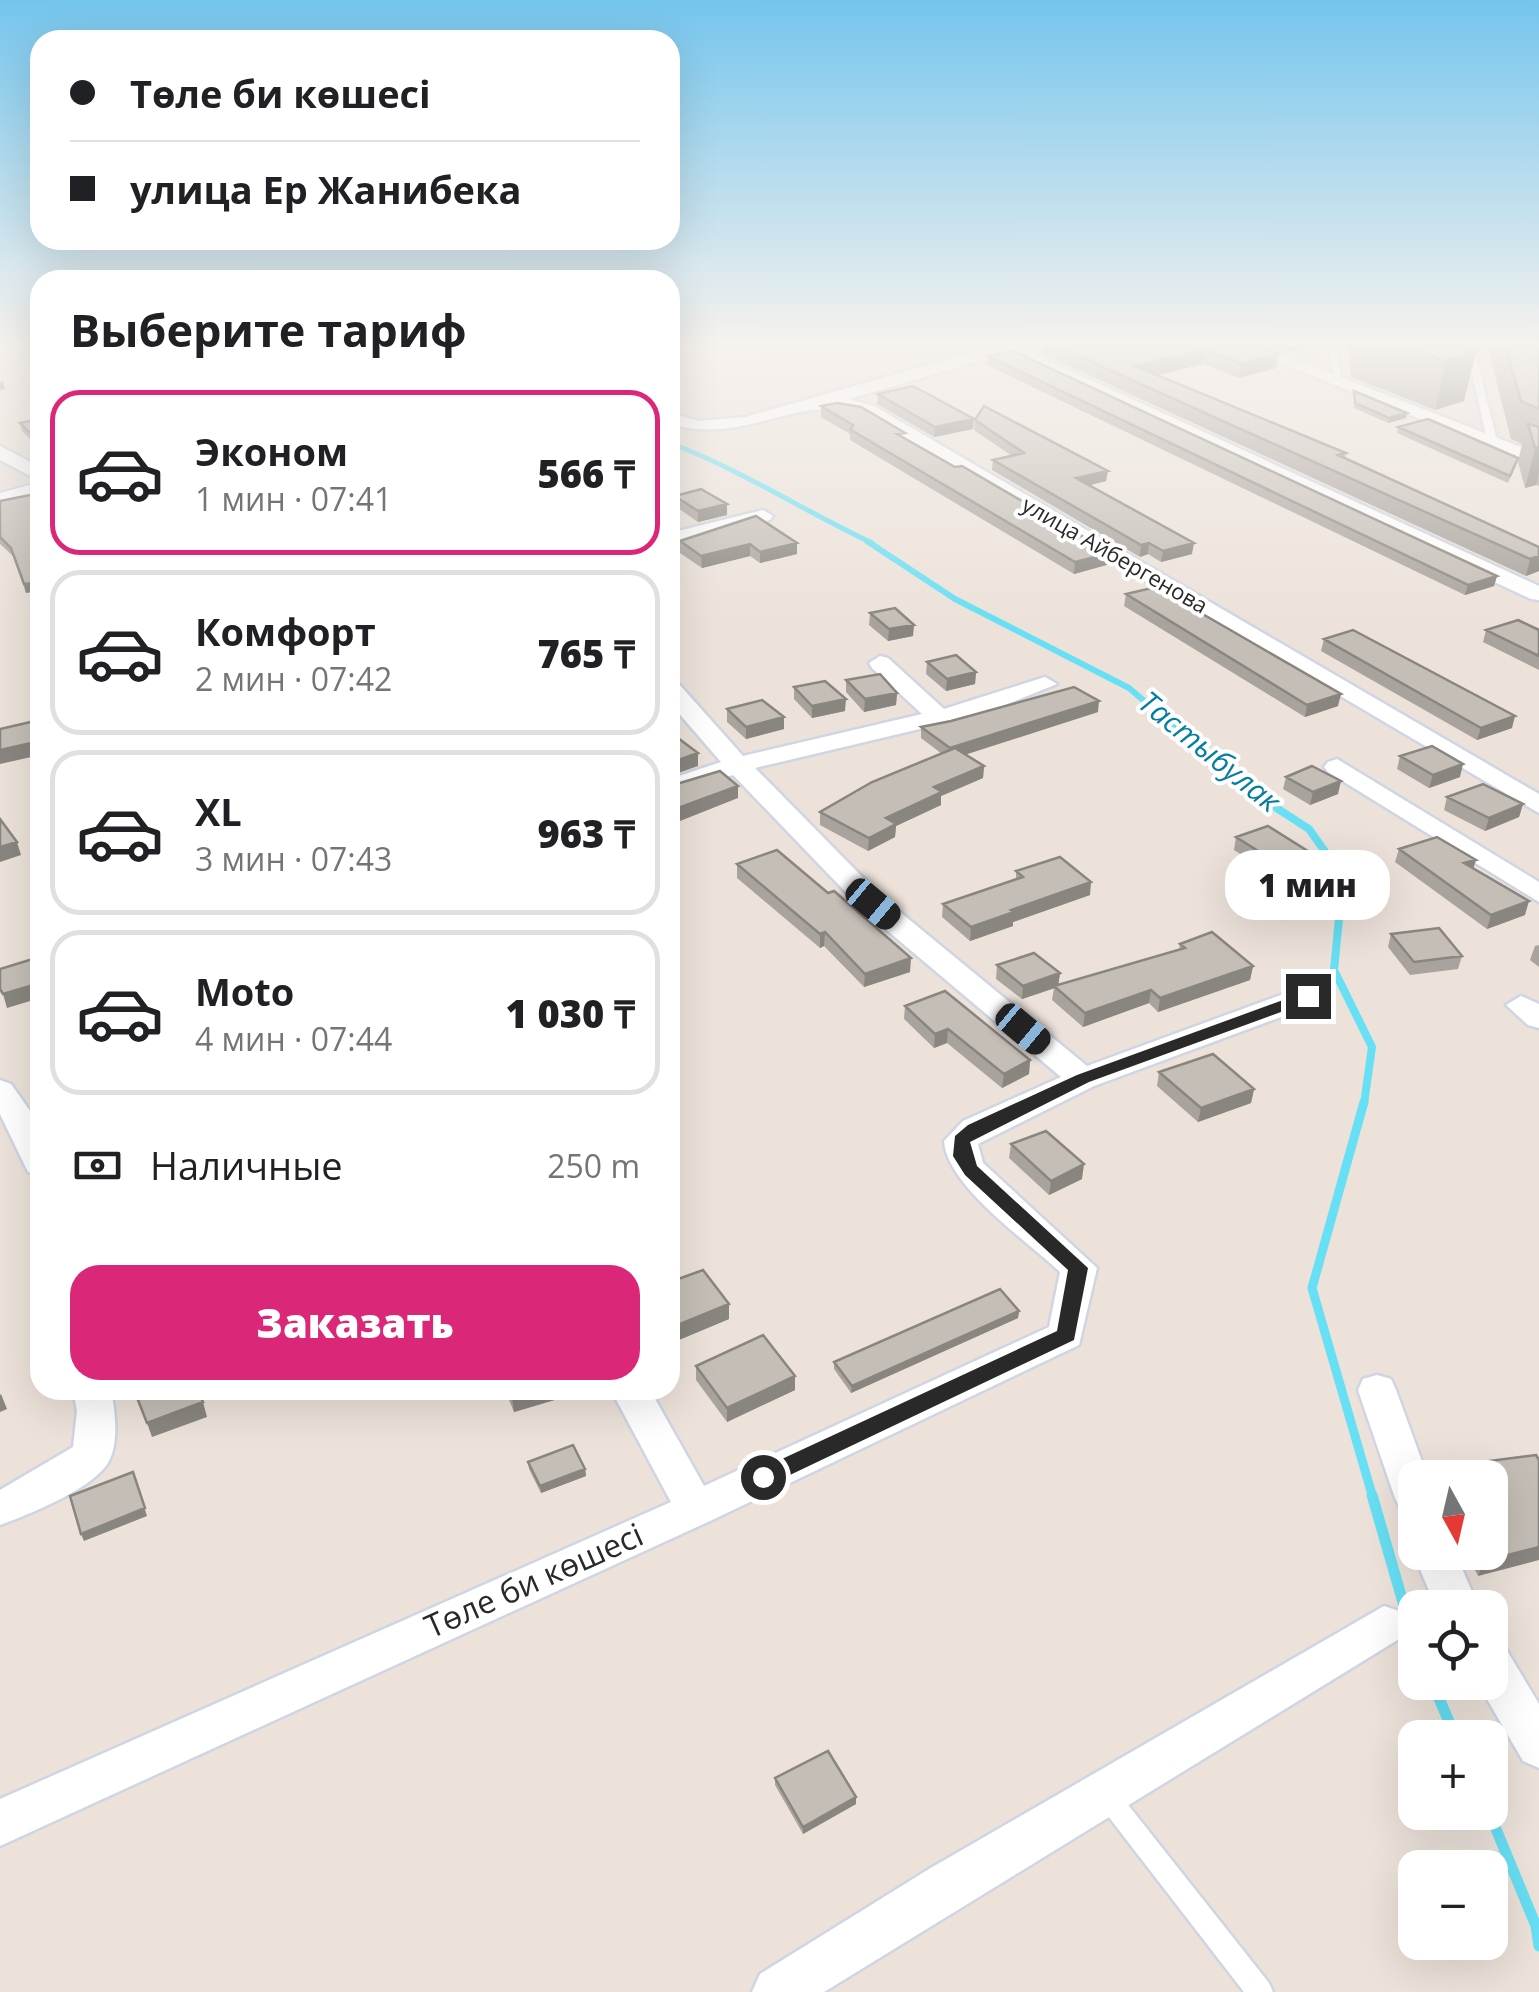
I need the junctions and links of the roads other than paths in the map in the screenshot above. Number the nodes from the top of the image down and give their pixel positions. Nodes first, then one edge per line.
1 (915, 438) edge
2 (1207, 438) edge
3 (1479, 438) edge
4 (1492, 438) edge
5 (1494, 444) junction
6 (0, 452) edge
7 (1539, 462) edge
8 (30, 469) edge
9 (30, 492) edge
10 (0, 501) edge
11 (763, 516) edge
12 (680, 537) edge
13 (1539, 594) edge
14 (880, 663) dead end
15 (1045, 684) dead end
16 (680, 699) edge
17 (938, 716) junction
18 (737, 765) junction
19 (1336, 767) dead end
20 (680, 785) edge
21 (1539, 805) edge
22 (1539, 894) edge
23 (1308, 996) dead end
24 (1083, 1078) junction
25 (0, 1091) edge
26 (30, 1139) edge
27 (1377, 1390) dead end
28 (94, 1400) edge
29 (636, 1400) edge
30 (1402, 1460) edge
31 (0, 1508) edge
32 (696, 1509) junction
33 (1384, 1625) dead end
34 (1508, 1693) edge
35 (1539, 1746) edge
36 (1103, 1792) junction
37 (0, 1823) edge
38 (778, 1992) edge
39 (1260, 1992) edge

1 - 21 street, улица Айбергенова
2 - 13 street
3 - 5 street
4 - 5 lane
5 - 7 street
6 - 8 street
9 - 10 street
11 - 12 street
14 - 17 street
15 - 17 street
16 - 18 street
17 - 18 street
18 - 20 street
18 - 24 street
19 - 22 street
23 - 24 street
24 - 32 street, Төле би көшесі
25 - 26 street
27 - 30 street
28 - 31 street
29 - 32 street
32 - 37 street, Төле би көшесі
33 - 36 street
34 - 35 street
36 - 38 street
36 - 39 lane

